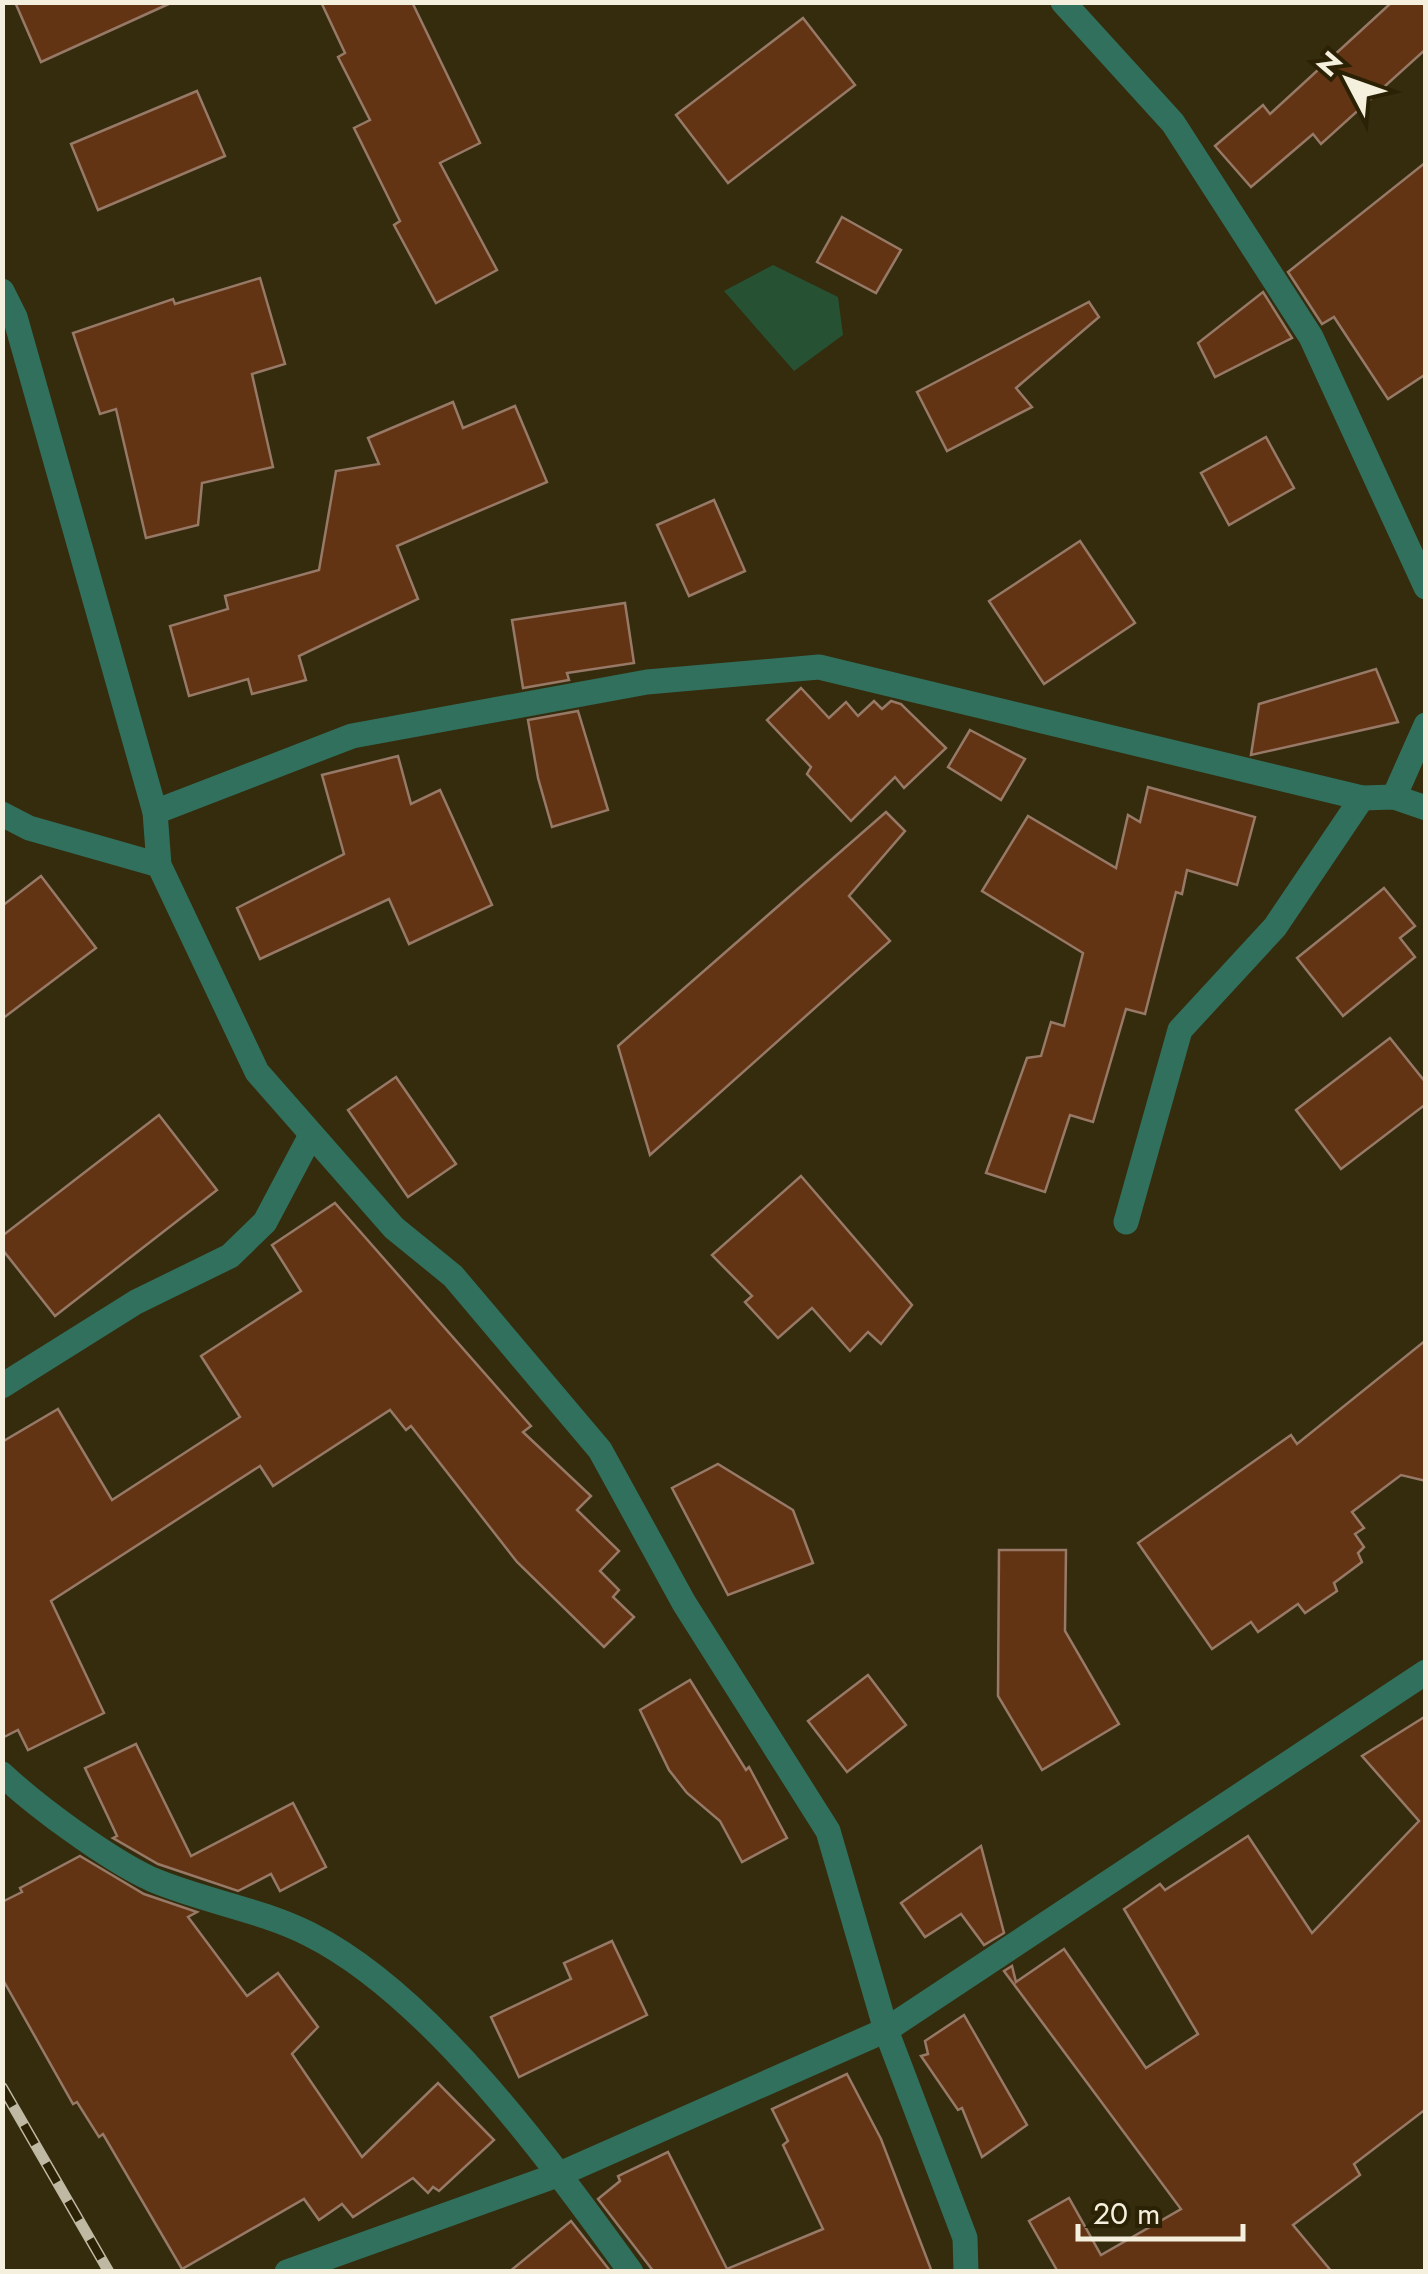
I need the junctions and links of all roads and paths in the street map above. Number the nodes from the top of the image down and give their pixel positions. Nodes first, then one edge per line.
1 (1063, 2) edge
2 (2, 291) edge
3 (1426, 587) edge
4 (1426, 725) edge
5 (1394, 797) junction
6 (1362, 798) junction
7 (1426, 808) edge
8 (155, 812) junction
9 (2, 814) edge
10 (159, 866) junction
11 (310, 1137) junction
12 (1126, 1222) dead end
13 (2, 1386) edge
14 (1426, 1672) edge
15 (2, 1774) edge
16 (886, 2030) junction
17 (560, 2174) junction
18 (287, 2272) edge
19 (631, 2272) edge
20 (966, 2272) edge

1 - 3 street
2 - 8 street
4 - 5 street
5 - 6 street
5 - 7 street
6 - 8 street
6 - 12 street
8 - 10 street
9 - 10 street
10 - 11 street
11 - 13 street
11 - 16 street
14 - 16 street
15 - 17 street
16 - 17 street
16 - 20 street
17 - 18 street
17 - 19 street

